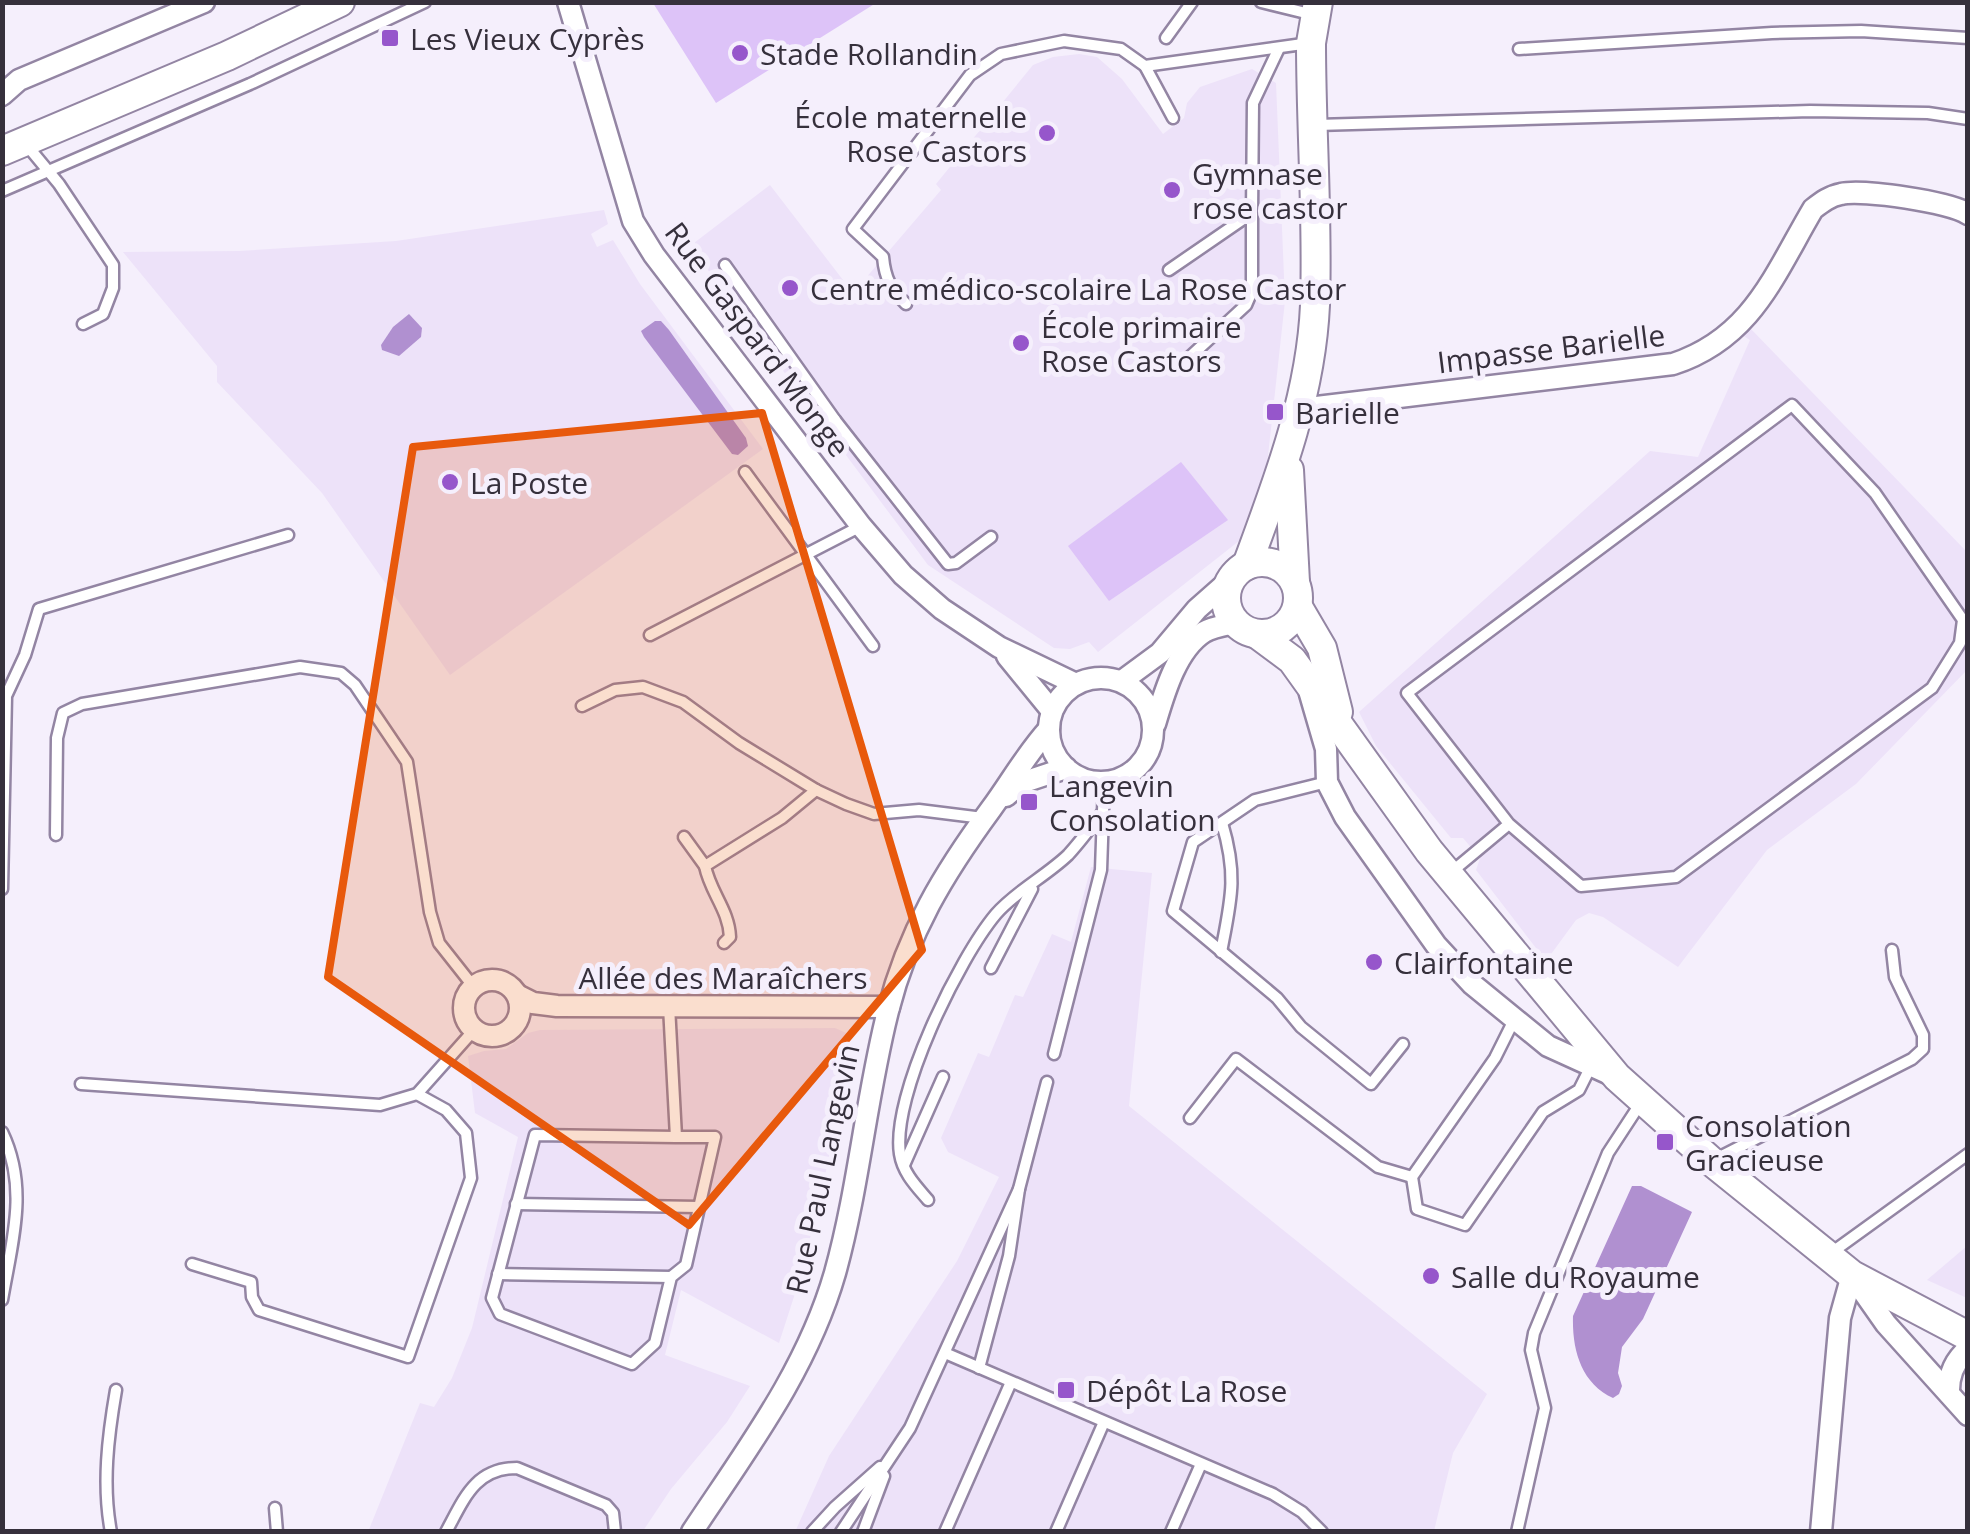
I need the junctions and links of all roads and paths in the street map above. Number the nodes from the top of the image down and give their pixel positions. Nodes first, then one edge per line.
1 (204, 2) edge
2 (340, 2) edge
3 (425, 2) edge
4 (568, 2) edge
5 (1192, 2) edge
6 (1260, 2) edge
7 (1315, 20) edge
8 (1166, 38) dead end
9 (1968, 38) edge
10 (1279, 48) junction
11 (1519, 49) dead end
12 (1145, 66) junction
13 (2, 95) edge
14 (1173, 118) dead end
15 (1968, 119) edge
16 (1311, 125) junction
17 (9, 145) edge
18 (49, 172) junction
19 (2, 191) edge
20 (1252, 213) junction
21 (1968, 214) edge
22 (725, 265) dead end
23 (1169, 270) dead end
24 (906, 304) dead end
25 (83, 324) dead end
26 (1180, 366) dead end
27 (1300, 409) junction
28 (836, 420) junction
29 (802, 448) junction
30 (1288, 454) junction
31 (745, 472) dead end
32 (860, 526) junction
33 (288, 534) dead end
34 (992, 537) dead end
35 (803, 555) junction
36 (1239, 572) junction
37 (1296, 594) junction
38 (1246, 628) junction
39 (650, 634) dead end
40 (873, 646) dead end
41 (1000, 647) junction
42 (1305, 678) junction
43 (1122, 681) junction
44 (1076, 684) junction
45 (582, 706) dead end
46 (1050, 720) junction
47 (1154, 726) junction
48 (1343, 733) junction
49 (1066, 768) junction
50 (1327, 782) junction
51 (1104, 783) junction
52 (816, 790) junction
53 (1102, 812) junction
54 (986, 814) junction
55 (1222, 823) junction
56 (1509, 824) junction
57 (56, 835) dead end
58 (684, 837) dead end
59 (705, 866) junction
60 (1448, 875) junction
61 (1038, 878) junction
62 (2, 889) edge
63 (724, 943) dead end
64 (1892, 950) dead end
65 (1222, 952) junction
66 (991, 968) dead end
67 (473, 986) junction
68 (519, 996) junction
69 (557, 1006) junction
70 (670, 1006) junction
71 (889, 1007) junction
72 (1515, 1019) junction
73 (517, 1022) junction
74 (474, 1030) junction
75 (1404, 1044) dead end
76 (1054, 1054) dead end
77 (1604, 1072) junction
78 (944, 1078) dead end
79 (1047, 1082) dead end
80 (81, 1084) dead end
81 (417, 1094) junction
82 (1642, 1100) junction
83 (1190, 1118) dead end
84 (2, 1132) edge
85 (676, 1137) junction
86 (1968, 1154) edge
87 (1711, 1161) junction
88 (904, 1164) junction
89 (1412, 1177) junction
90 (1019, 1189) junction
91 (928, 1200) dead end
92 (516, 1204) junction
93 (699, 1207) junction
94 (1827, 1255) junction
95 (192, 1264) dead end
96 (498, 1274) junction
97 (1852, 1276) junction
98 (672, 1277) junction
99 (2, 1300) edge
100 (1968, 1319) edge
101 (1968, 1336) edge
102 (1968, 1349) edge
103 (945, 1353) junction
104 (978, 1368) junction
105 (1011, 1382) junction
106 (116, 1390) dead end
107 (1960, 1400) edge
108 (1104, 1422) junction
109 (892, 1456) junction
110 (1200, 1464) junction
111 (275, 1508) dead end
112 (112, 1532) edge
113 (277, 1532) edge
114 (446, 1532) edge
115 (614, 1532) edge
116 (692, 1532) edge
117 (812, 1532) edge
118 (841, 1532) edge
119 (863, 1532) edge
120 (945, 1532) edge
121 (1056, 1532) edge
122 (1171, 1532) edge
123 (1322, 1532) edge
124 (1517, 1532) edge
125 (1821, 1532) edge

1 - 13 street
2 - 17 street
3 - 18 lane
4 - 29 street, Rue Gaspard Monge
5 - 8 lane
6 - 7 lane
7 - 10 lane
7 - 16 street
9 - 11 lane
10 - 12 lane
10 - 20 lane
12 - 14 lane
12 - 24 lane
15 - 16 lane
16 - 27 street
17 - 18 lane
18 - 19 lane
18 - 25 lane
20 - 23 lane
20 - 26 lane
21 - 27 street, Impasse Barielle
22 - 28 lane
27 - 30 street
28 - 29 lane
28 - 34 lane
29 - 32 street, Rue Gaspard Monge
30 - 36 street
30 - 37 street
31 - 35 lane
32 - 35 lane
32 - 41 street, Rue Gaspard Monge
33 - 62 lane
35 - 39 lane
35 - 40 lane
36 - 37 street
36 - 38 street
36 - 43 street
37 - 38 street
37 - 48 street
38 - 42 street
38 - 47 street
41 - 44 street, Rue Gaspard Monge
41 - 46 street, Rue Gaspard Monge
42 - 48 street
42 - 50 street
43 - 44 street
43 - 47 street
44 - 46 street
45 - 52 lane
46 - 49 street
46 - 54 street, Rue Paul Langevin
47 - 51 street
48 - 60 street
49 - 51 street
49 - 54 street, Rue Paul Langevin
50 - 55 lane
50 - 72 street
51 - 53 lane
52 - 54 lane
52 - 59 lane
53 - 61 lane
53 - 76 lane
54 - 71 street, Rue Paul Langevin
55 - 65 lane
55 - 65 lane
56 - 56 lane
56 - 60 lane
57 - 67 lane
58 - 59 lane
59 - 63 lane
60 - 77 street
61 - 66 lane
61 - 88 lane
64 - 87 lane
65 - 75 lane
67 - 68 street
67 - 74 street
68 - 69 street, Allée des Maraîchers
68 - 73 street
69 - 70 street, Allée des Maraîchers
69 - 73 street, Allée des Maraîchers
70 - 71 street, Allée des Maraîchers
70 - 85 lane
71 - 116 street, Rue Paul Langevin
72 - 77 street
72 - 89 lane
73 - 74 street
74 - 81 lane
77 - 82 street
77 - 89 lane
78 - 88 lane
79 - 90 lane
80 - 81 lane
81 - 95 lane
82 - 87 street
82 - 124 lane
83 - 89 lane
84 - 99 lane
85 - 92 lane
85 - 93 lane
86 - 94 lane
87 - 94 street
88 - 91 lane
90 - 103 lane
90 - 104 lane
92 - 93 lane
92 - 96 lane
93 - 98 lane
94 - 97 street
96 - 98 lane
96 - 98 lane
97 - 100 street
97 - 101 street
97 - 107 street
97 - 125 street
102 - 107 street
103 - 104 lane
103 - 109 lane
104 - 105 lane
105 - 108 lane
105 - 120 lane
106 - 112 lane
108 - 110 lane
108 - 121 lane
109 - 117 lane
109 - 118 lane
109 - 119 lane
110 - 122 lane
110 - 123 lane
111 - 113 lane
114 - 115 lane

